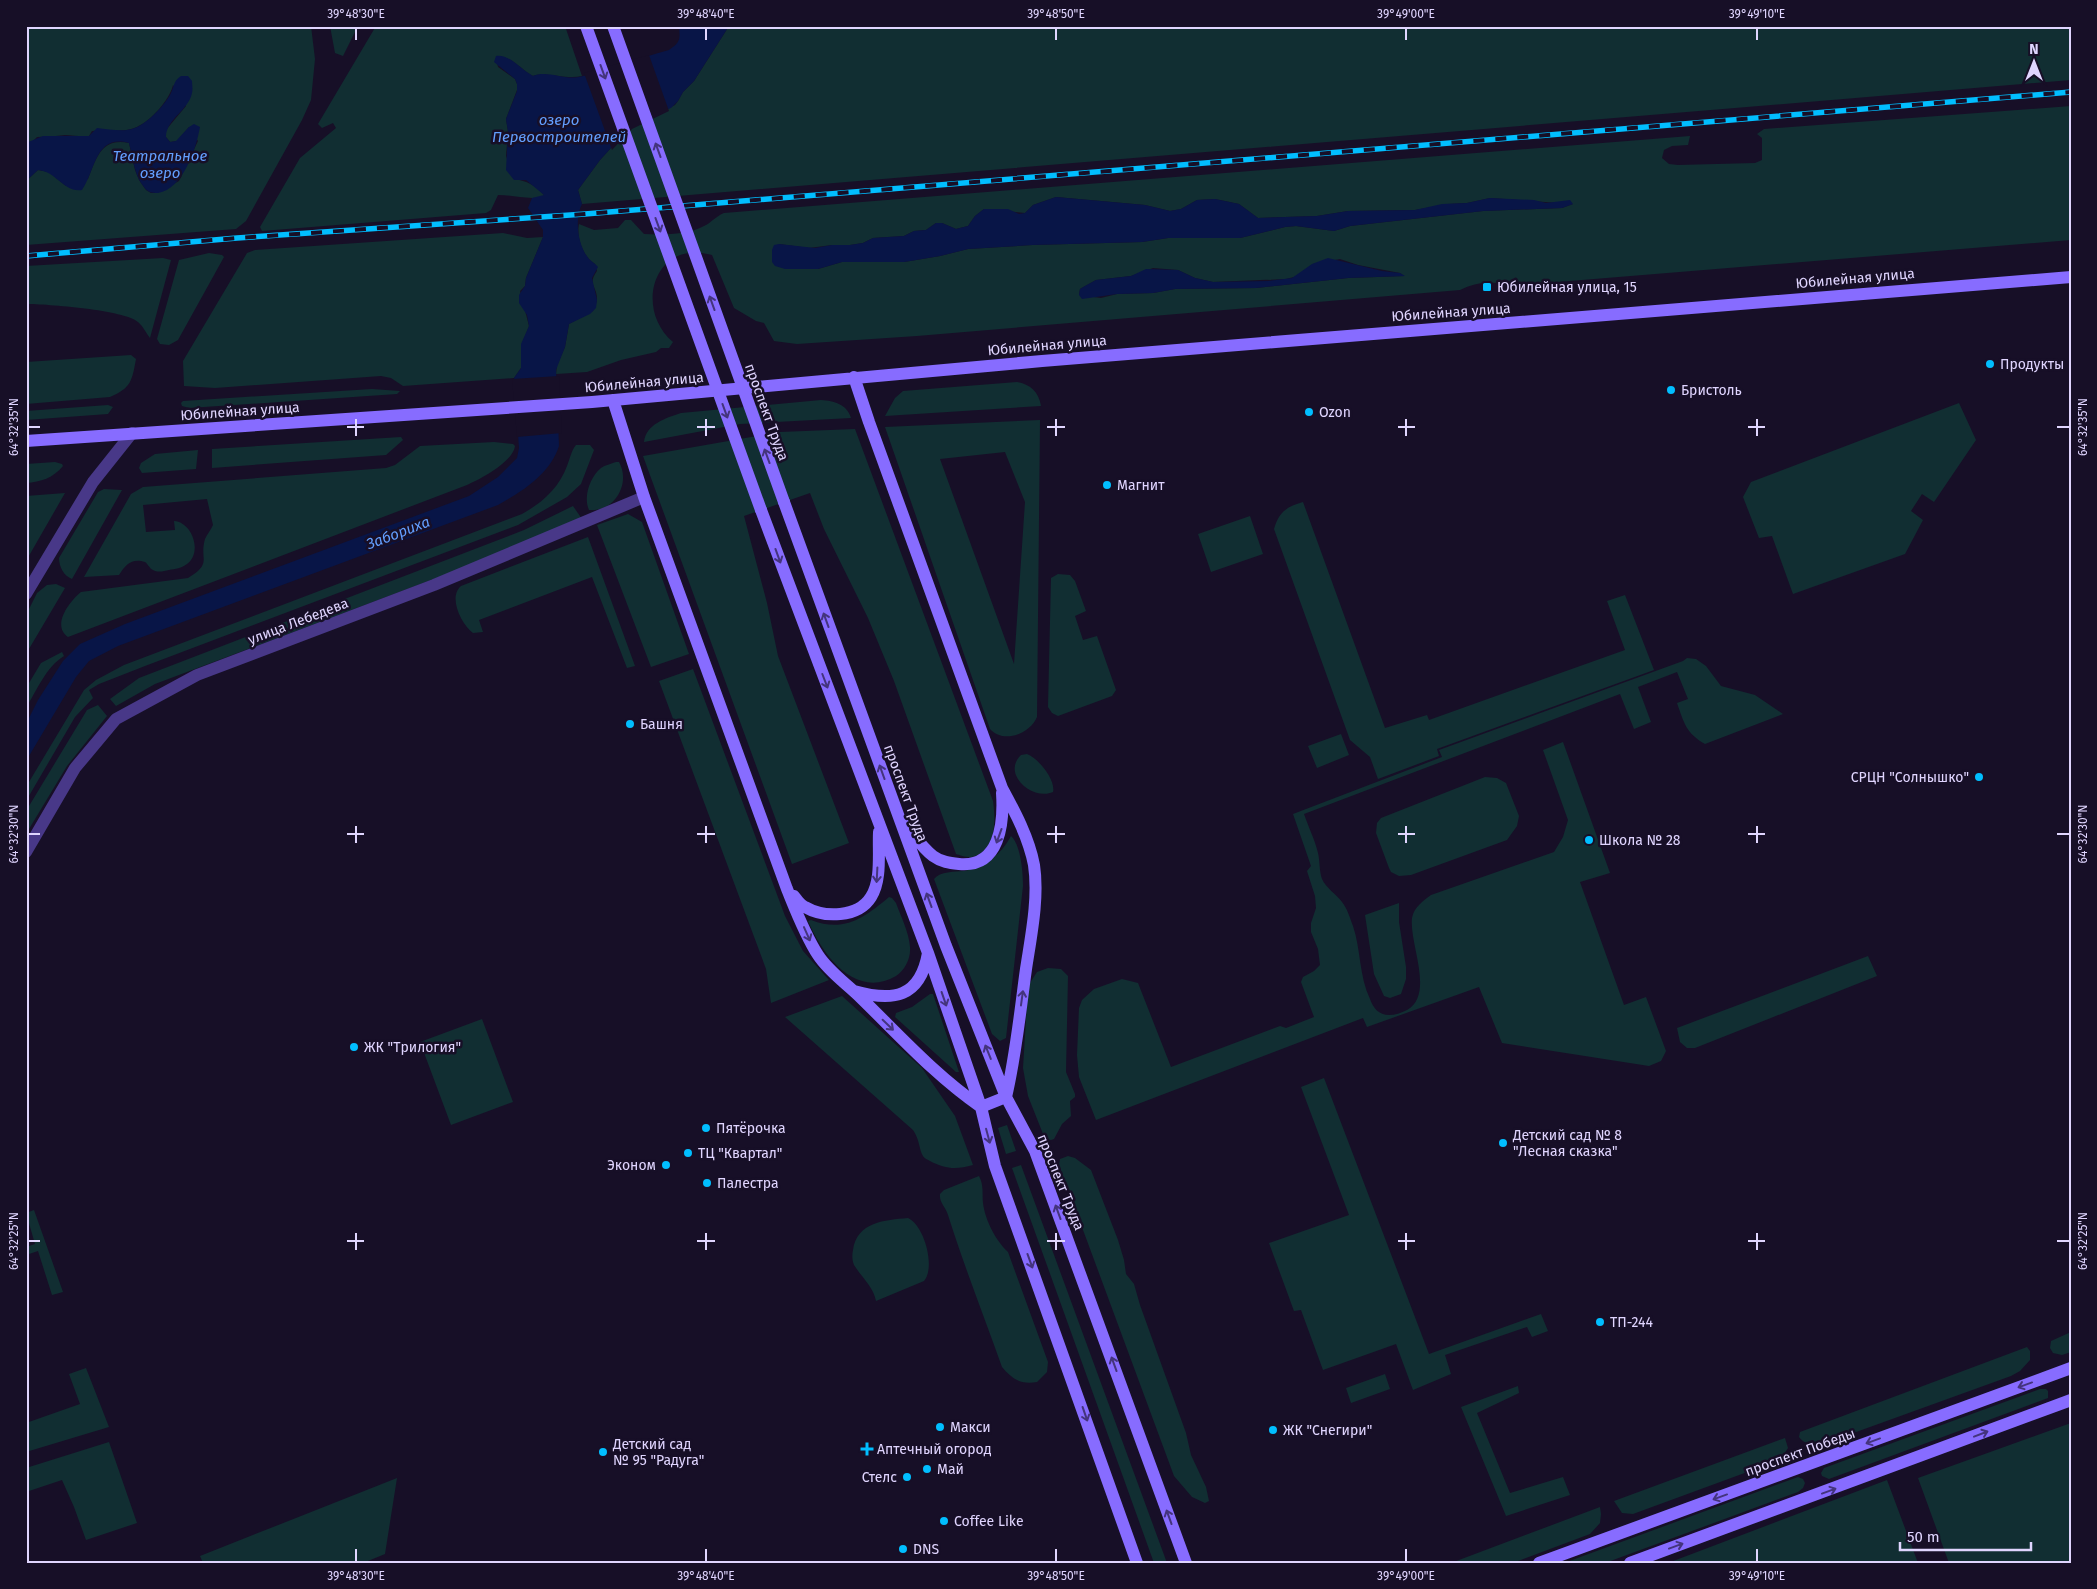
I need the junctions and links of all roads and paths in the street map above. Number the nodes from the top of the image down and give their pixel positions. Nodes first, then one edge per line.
1 (586, 26) edge
2 (613, 26) edge
3 (2071, 277) edge
4 (854, 377) junction
5 (613, 400) junction
6 (132, 433) junction
7 (26, 441) edge
8 (644, 497) junction
9 (26, 594) edge
10 (1002, 788) junction
11 (899, 818) junction
12 (879, 826) junction
13 (26, 852) edge
14 (787, 889) junction
15 (928, 953) junction
16 (853, 990) junction
17 (1006, 1097) junction
18 (980, 1107) junction
19 (2071, 1368) edge
20 (2071, 1400) edge
21 (1137, 1563) edge
22 (1186, 1563) edge
23 (1539, 1563) edge
24 (1630, 1563) edge

1 -> 12 main road, bridge
11 -> 2 main road, проспект Труда, bridge
3 - 4 main road, Юбилейная улица
4 - 5 main road, Юбилейная улица
4 - 10 main road
5 - 6 main road, Юбилейная улица
5 - 8 main road
6 - 7 main road, Юбилейная улица
6 - 9 street
8 - 13 street, улица Лебедева
8 - 14 main road
10 -> 11 main road
17 -> 10 main road
17 -> 11 main road, проспект Труда
12 -> 14 main road
12 - 15 main road
14 -> 16 main road
15 - 16 main road
15 -> 18 main road
16 -> 18 main road
17 - 18 main road
22 -> 17 main road, проспект Труда
18 -> 21 main road
19 -> 23 main road, проспект Победы
24 -> 20 main road

